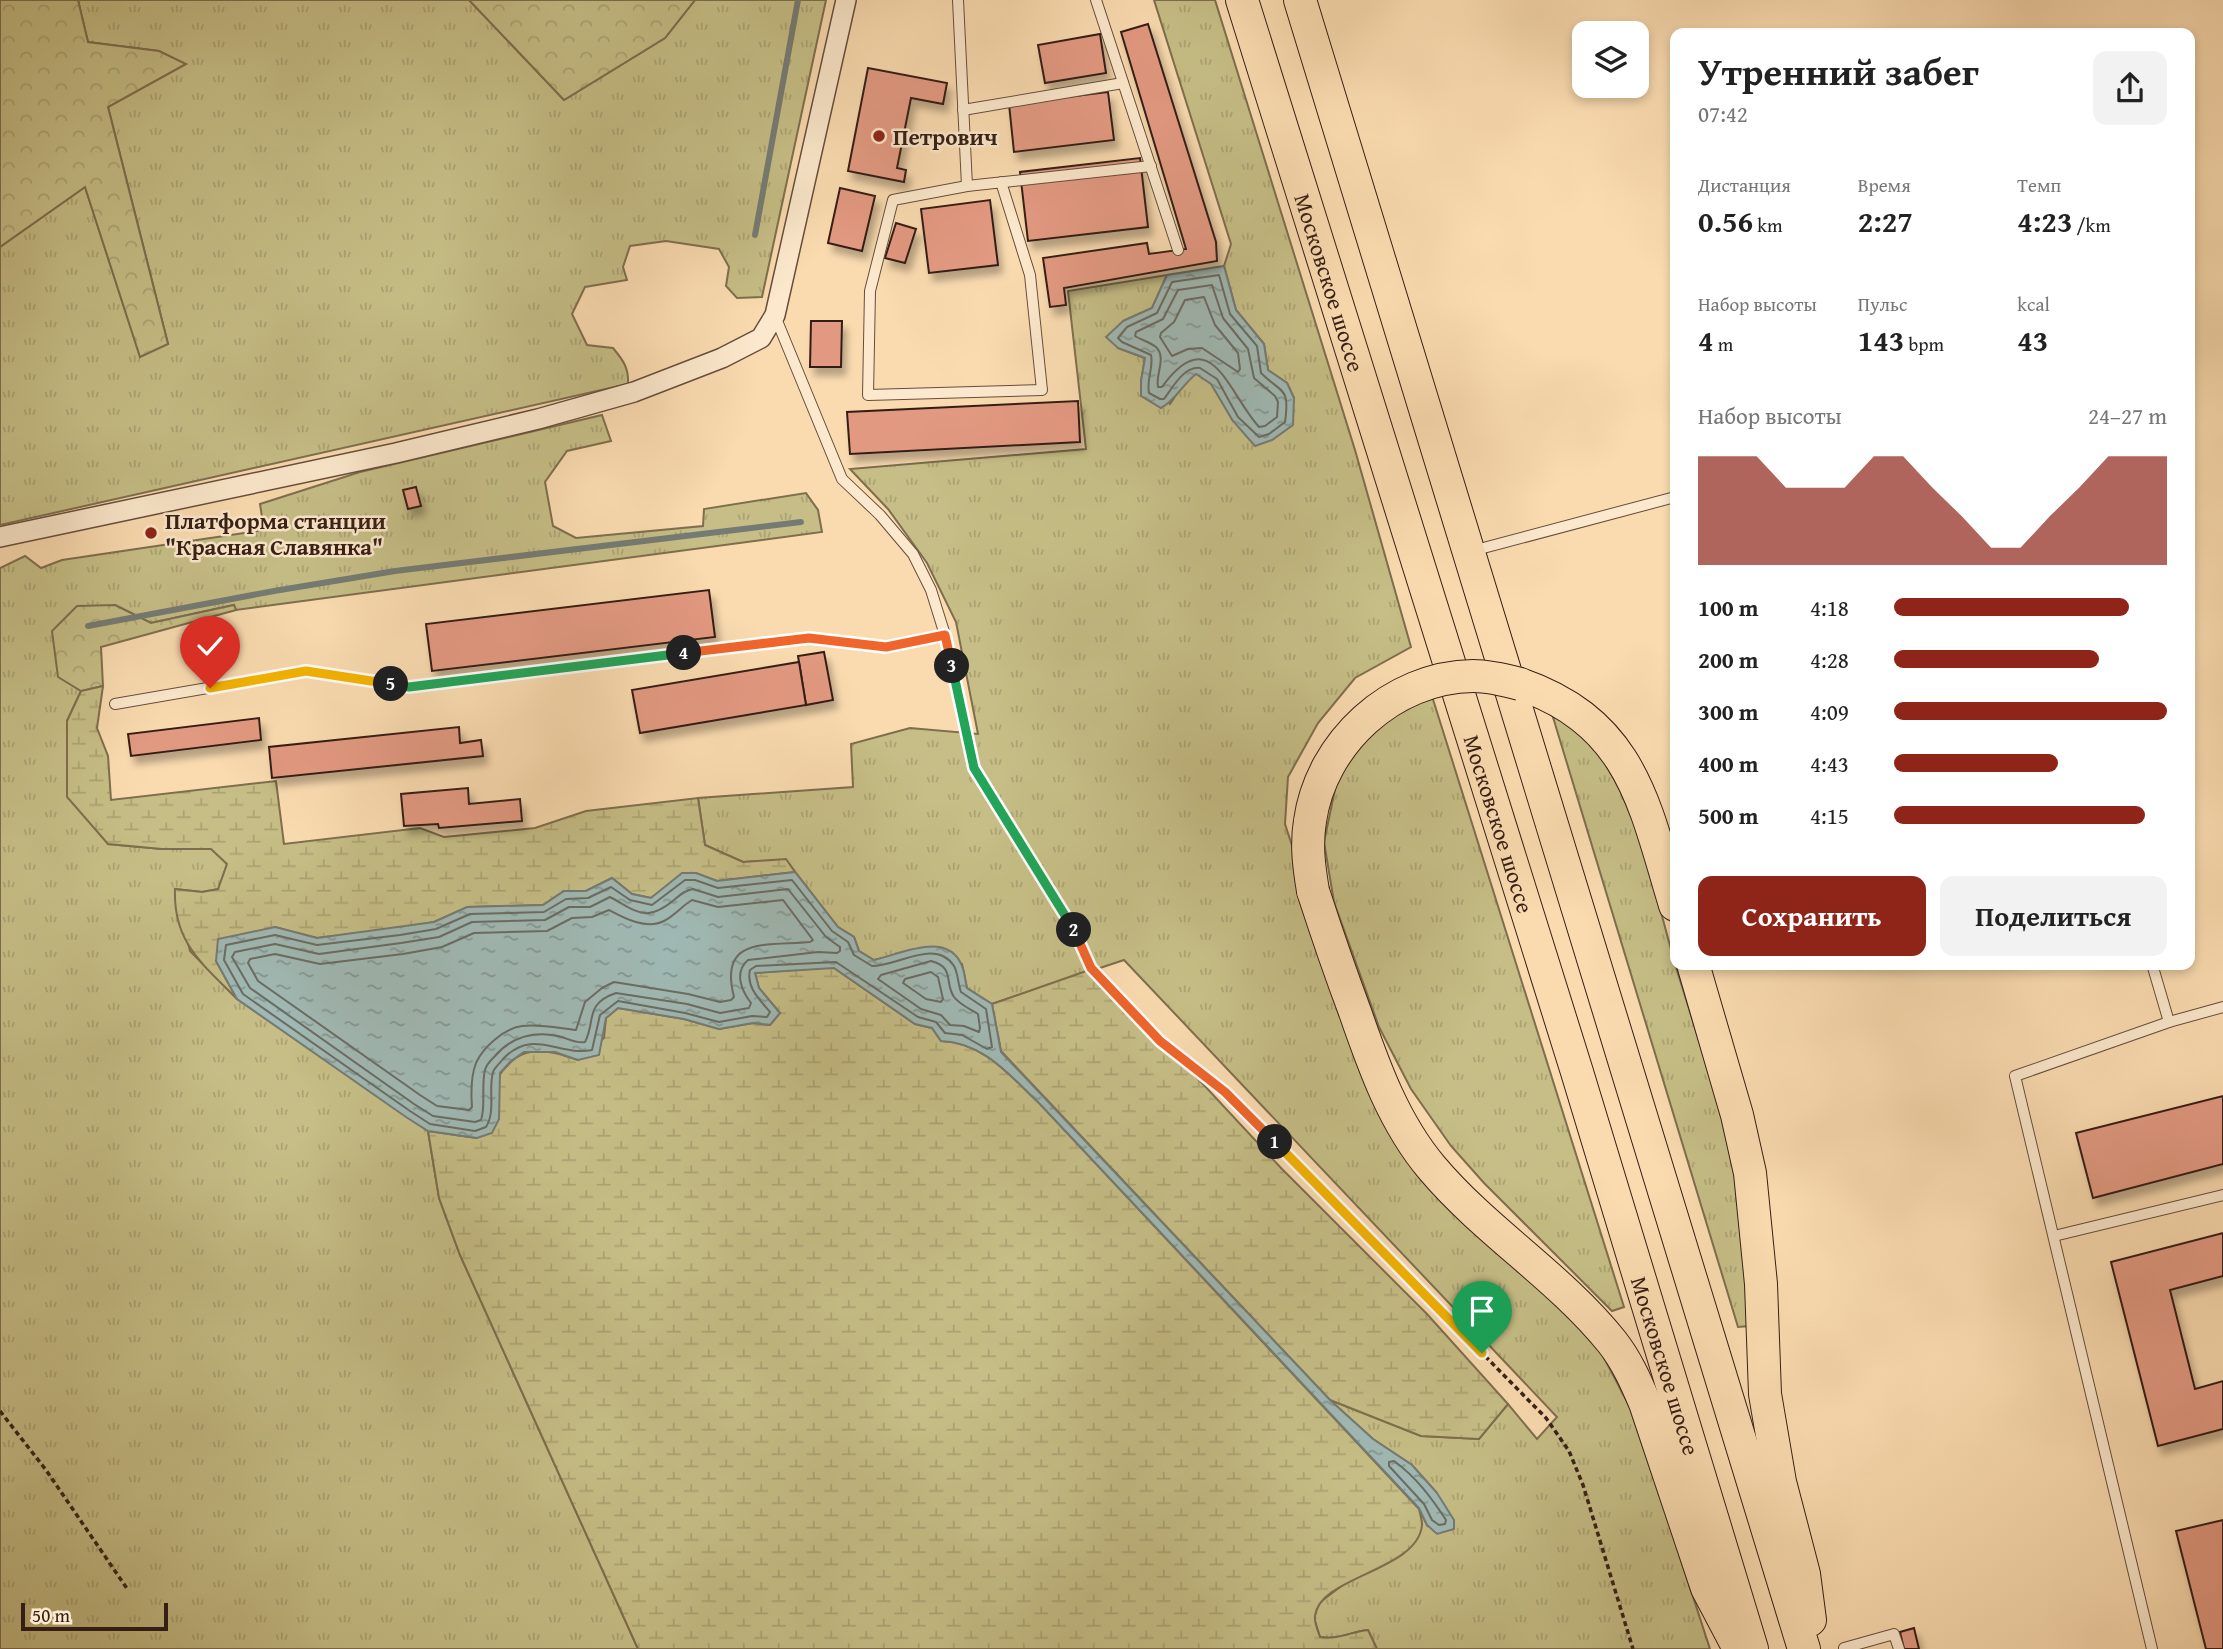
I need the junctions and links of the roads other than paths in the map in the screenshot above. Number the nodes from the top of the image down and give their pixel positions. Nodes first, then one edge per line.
1 (846, 0) edge
2 (958, 0) edge
3 (1096, 0) edge
4 (1242, 0) edge
5 (1300, 0) edge
6 (1123, 83) junction
7 (963, 110) junction
8 (1151, 166) junction
9 (1001, 182) junction
10 (967, 186) junction
11 (1178, 250) dead end
12 (775, 315) junction
13 (1670, 498) edge
14 (0, 537) edge
15 (1468, 553) junction
16 (945, 635) junction
17 (115, 704) dead end
18 (974, 768) road end
19 (1670, 889) edge
20 (1695, 970) edge
21 (2154, 970) edge
22 (2223, 1007) edge
23 (2169, 1022) junction
24 (2223, 1195) edge
25 (2054, 1236) junction
26 (1844, 1648) edge
27 (1739, 1649) edge
28 (1752, 1649) edge
29 (1804, 1649) edge
30 (1813, 1649) edge
31 (1899, 1649) edge
32 (2152, 1649) edge

1 - 12 street
2 - 7 lane
3 - 6 lane
4 - 28 highway, Московское шоссе
5 - 15 highway
6 - 7 lane
6 - 8 lane
7 - 10 lane
8 - 9 lane
8 - 11 lane
9 - 10 lane
9 - 10 lane
12 - 14 street
12 - 16 lane
13 - 15 lane
15 - 29 highway
16 - 17 lane
16 - 18 lane
19 - 27 highway, bridge
20 - 30 highway
21 - 23 lane
22 - 23 lane
23 - 25 lane
24 - 25 lane
25 - 32 lane
26 - 31 lane

